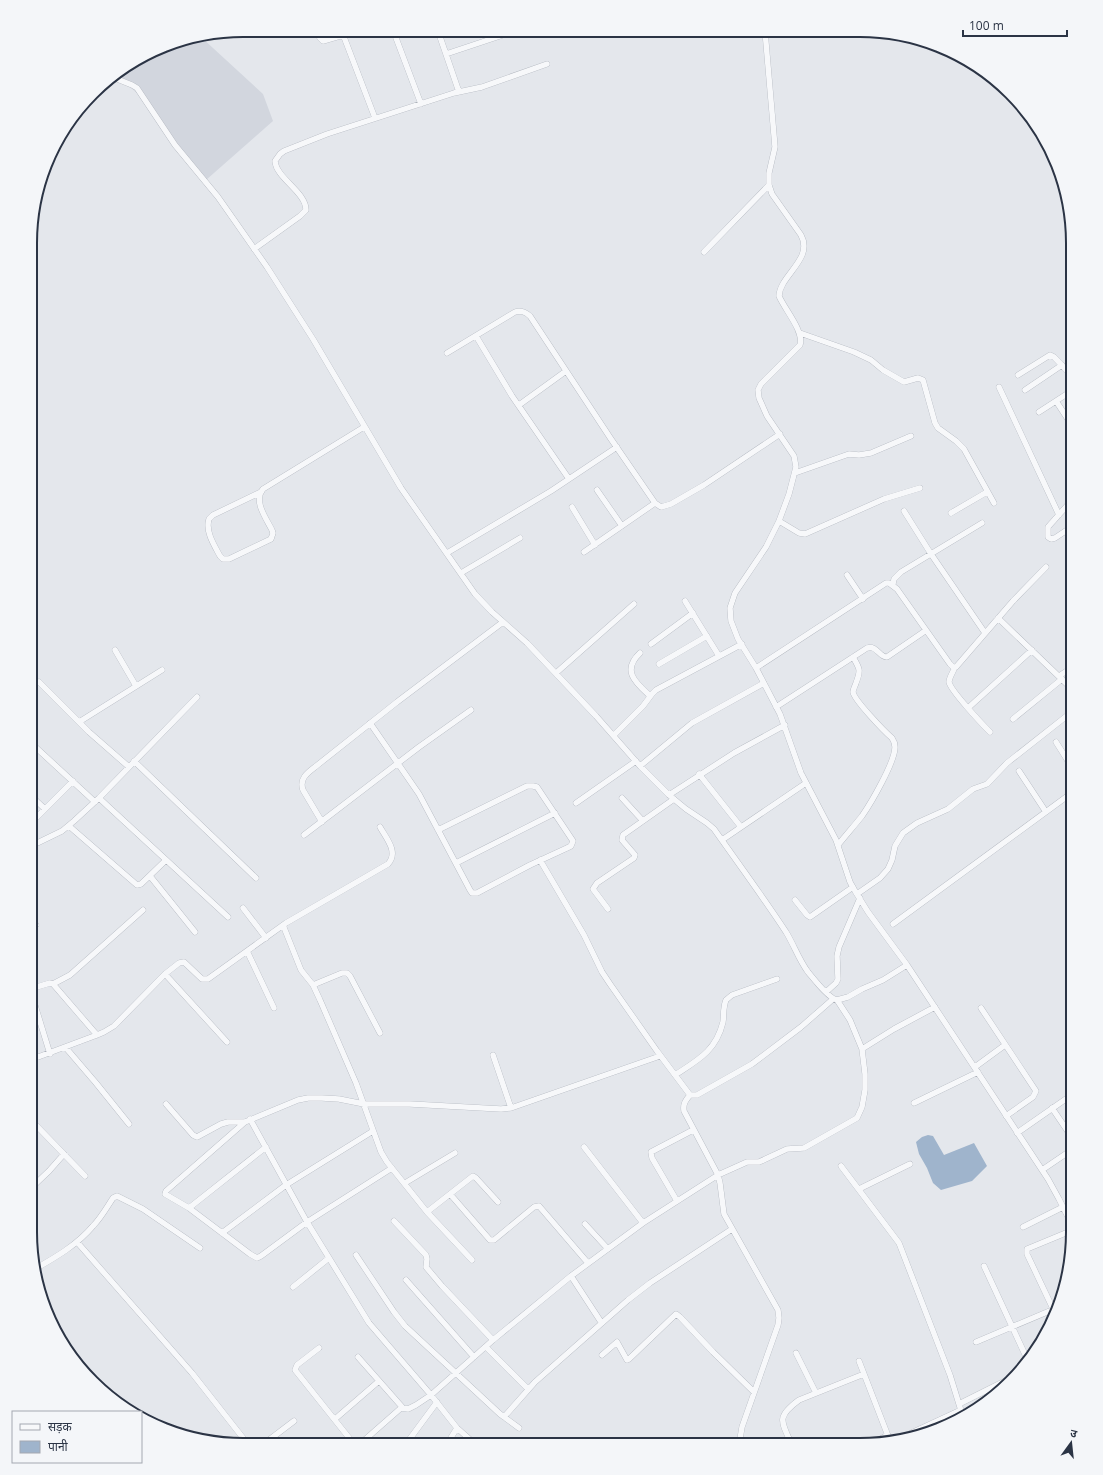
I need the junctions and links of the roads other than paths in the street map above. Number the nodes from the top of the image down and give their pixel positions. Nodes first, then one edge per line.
1 (319, 37) edge
2 (336, 37) edge
3 (344, 37) edge
4 (396, 37) edge
5 (440, 37) edge
6 (496, 37) edge
7 (765, 37) edge
8 (446, 54) junction
9 (547, 64) dead end
10 (118, 80) edge
11 (459, 92) junction
12 (421, 104) junction
13 (375, 118) junction
14 (769, 185) junction
15 (254, 249) junction
16 (704, 252) dead end
17 (800, 333) junction
18 (476, 336) junction
19 (447, 353) dead end
20 (1062, 365) junction
21 (1066, 369) edge
22 (566, 372) junction
23 (1018, 375) dead end
24 (999, 387) dead end
25 (1025, 390) dead end
26 (1066, 395) edge
27 (1056, 401) junction
28 (519, 405) junction
29 (1039, 412) dead end
30 (1066, 417) edge
31 (364, 427) junction
32 (780, 434) junction
33 (911, 436) dead end
34 (617, 447) junction
35 (795, 473) junction
36 (569, 479) junction
37 (920, 488) dead end
38 (597, 490) dead end
39 (261, 492) junction
40 (988, 492) junction
41 (655, 503) junction
42 (994, 503) dead end
43 (572, 507) dead end
44 (1066, 507) edge
45 (904, 511) dead end
46 (951, 513) dead end
47 (1059, 515) junction
48 (779, 521) junction
49 (982, 524) dead end
50 (622, 526) junction
51 (1066, 531) edge
52 (520, 538) dead end
53 (595, 545) junction
54 (584, 552) dead end
55 (447, 554) junction
56 (931, 554) junction
57 (1046, 567) dead end
58 (461, 573) junction
59 (847, 575) dead end
60 (893, 584) junction
61 (863, 599) junction
62 (685, 601) dead end
63 (634, 604) dead end
64 (693, 614) junction
65 (998, 618) junction
66 (503, 622) junction
67 (925, 631) junction
68 (985, 633) junction
69 (707, 636) junction
70 (651, 644) dead end
71 (738, 646) junction
72 (115, 650) dead end
73 (1032, 650) junction
74 (640, 653) dead end
75 (719, 656) junction
76 (852, 658) junction
77 (660, 664) dead end
78 (955, 667) junction
79 (756, 668) junction
80 (162, 670) dead end
81 (1066, 672) edge
82 (556, 673) junction
83 (1060, 677) junction
84 (39, 682) dead end
85 (764, 683) junction
86 (1066, 683) edge
87 (136, 686) junction
88 (650, 696) junction
89 (197, 697) dead end
90 (776, 707) junction
91 (968, 708) junction
92 (471, 710) dead end
93 (1066, 717) edge
94 (1013, 719) dead end
95 (79, 722) junction
96 (370, 723) junction
97 (785, 725) junction
98 (990, 732) dead end
99 (614, 735) junction
100 (1056, 742) dead end
101 (37, 748) edge
102 (1066, 758) edge
103 (636, 760) junction
104 (134, 761) junction
105 (398, 763) junction
106 (640, 766) junction
107 (129, 767) junction
108 (1019, 771) dead end
109 (699, 774) junction
110 (73, 781) junction
111 (806, 783) junction
112 (671, 797) junction
113 (1066, 797) edge
114 (622, 798) dead end
115 (97, 800) junction
116 (37, 802) edge
117 (576, 803) dead end
118 (45, 809) junction
119 (1046, 812) junction
120 (555, 813) junction
121 (37, 817) edge
122 (643, 821) junction
123 (322, 822) junction
124 (69, 826) junction
125 (380, 827) dead end
126 (741, 827) junction
127 (438, 830) junction
128 (304, 835) dead end
129 (722, 840) junction
130 (37, 843) edge
131 (838, 845) junction
132 (166, 860) junction
133 (540, 860) junction
134 (456, 863) junction
135 (150, 876) junction
136 (256, 878) dead end
137 (853, 887) junction
138 (858, 896) junction
139 (795, 900) dead end
140 (243, 908) dead end
141 (608, 909) dead end
142 (143, 910) dead end
143 (228, 917) dead end
144 (893, 924) dead end
145 (283, 925) junction
146 (194, 932) dead end
147 (266, 938) junction
148 (247, 951) junction
149 (907, 965) junction
150 (165, 974) junction
151 (777, 979) dead end
152 (53, 984) junction
153 (313, 985) junction
154 (37, 988) edge
155 (826, 992) junction
156 (835, 999) junction
157 (935, 1007) junction
158 (274, 1008) dead end
159 (981, 1008) dead end
160 (37, 1012) edge
161 (380, 1033) dead end
162 (97, 1036) junction
163 (227, 1042) dead end
164 (1005, 1045) junction
165 (66, 1048) junction
166 (862, 1049) junction
167 (50, 1054) junction
168 (493, 1055) dead end
169 (660, 1056) junction
170 (37, 1058) edge
171 (976, 1070) junction
172 (674, 1075) junction
173 (690, 1095) junction
174 (1066, 1099) edge
175 (914, 1103) dead end
176 (166, 1104) dead end
177 (364, 1104) junction
178 (511, 1108) junction
179 (1052, 1108) junction
180 (1006, 1116) junction
181 (247, 1121) junction
182 (129, 1124) dead end
183 (37, 1126) edge
184 (1066, 1128) edge
185 (693, 1130) junction
186 (373, 1131) junction
187 (1017, 1133) junction
188 (266, 1147) junction
189 (584, 1147) dead end
190 (455, 1152) dead end
191 (64, 1154) junction
192 (1066, 1154) edge
193 (910, 1164) dead end
194 (842, 1166) dead end
195 (392, 1168) junction
196 (1042, 1170) junction
197 (718, 1175) junction
198 (85, 1176) dead end
199 (37, 1182) edge
200 (405, 1183) junction
201 (286, 1185) junction
202 (859, 1189) junction
203 (450, 1194) junction
204 (677, 1201) junction
205 (498, 1202) dead end
206 (1063, 1207) junction
207 (189, 1208) junction
208 (427, 1212) junction
209 (1066, 1214) edge
210 (394, 1221) dead end
211 (307, 1222) junction
212 (643, 1223) junction
213 (585, 1224) dead end
214 (1023, 1227) dead end
215 (732, 1229) junction
216 (1066, 1231) edge
217 (222, 1233) junction
218 (77, 1242) junction
219 (200, 1248) dead end
220 (608, 1249) junction
221 (356, 1255) dead end
222 (330, 1258) junction
223 (472, 1260) dead end
224 (588, 1264) junction
225 (40, 1266) edge
226 (984, 1266) dead end
227 (571, 1276) junction
228 (406, 1280) dead end
229 (293, 1287) dead end
230 (1053, 1304) edge
231 (1049, 1313) edge
232 (601, 1322) junction
233 (1012, 1327) junction
234 (493, 1340) junction
235 (976, 1342) dead end
236 (486, 1346) junction
237 (319, 1348) dead end
238 (796, 1353) dead end
239 (602, 1355) dead end
240 (1025, 1355) edge
241 (358, 1357) dead end
242 (474, 1357) junction
243 (859, 1361) dead end
244 (455, 1373) junction
245 (864, 1374) junction
246 (379, 1381) junction
247 (1000, 1384) edge
248 (528, 1389) junction
249 (754, 1392) junction
250 (816, 1393) junction
251 (431, 1395) junction
252 (437, 1402) junction
253 (959, 1404) junction
254 (403, 1408) junction
255 (961, 1410) joint
256 (504, 1418) junction
257 (335, 1419) junction
258 (294, 1421) dead end
259 (457, 1428) junction
260 (520, 1428) dead end
261 (920, 1429) edge
262 (888, 1436) edge
263 (243, 1438) edge
264 (272, 1438) edge
265 (349, 1438) edge
266 (367, 1438) edge
267 (410, 1438) edge
268 (450, 1438) edge
269 (468, 1438) edge
270 (740, 1438) edge
271 (789, 1438) edge

1 - 2 street
3 - 13 street
4 - 12 street
5 - 8 street
6 - 8 street
7 - 14 street
8 - 11 street
9 - 11 street
10 - 15 street
11 - 12 street
12 - 13 street
13 - 15 street
14 - 16 street
14 - 17 street
15 - 31 street
17 - 32 street
17 - 40 street
18 - 19 street
18 - 22 street
18 - 28 street
20 - 21 street
20 - 23 street
20 - 25 street
22 - 28 street
22 - 34 street
24 - 47 street
26 - 27 street
27 - 29 street
27 - 30 street
28 - 36 street
31 - 39 street
31 - 55 street
32 - 35 street
32 - 41 street
33 - 35 street
34 - 36 street
34 - 41 street
35 - 48 street
36 - 55 street
37 - 48 street
38 - 50 street
39 - 39 street
40 - 42 street
40 - 46 street
41 - 50 street
43 - 53 street
44 - 47 street
45 - 56 street
47 - 51 street
48 - 71 street
49 - 56 street
50 - 53 street
52 - 58 street
53 - 54 street
55 - 58 street
56 - 60 street
56 - 68 street
57 - 65 street
58 - 66 street
59 - 61 street
60 - 61 street
60 - 67 street
61 - 79 street
62 - 64 street
63 - 82 street
64 - 69 street
64 - 70 street
65 - 68 street
65 - 73 street
66 - 82 street
66 - 96 street
67 - 76 street
67 - 78 street
68 - 78 street
69 - 75 street
69 - 77 street
71 - 75 street
71 - 79 street
72 - 87 street
73 - 83 street
73 - 91 street
74 - 88 street
75 - 88 street
76 - 90 street
76 - 131 street
78 - 91 street
79 - 85 street
80 - 87 street
81 - 83 street
82 - 99 street
83 - 86 street
83 - 94 street
84 - 95 street
85 - 90 street
85 - 106 street
87 - 95 street
88 - 99 street
89 - 104 street
90 - 97 street
91 - 98 street
92 - 105 street
93 - 138 street
95 - 107 street
96 - 105 street
96 - 123 street
97 - 109 street
97 - 111 street
99 - 103 street
100 - 102 street
101 - 110 street
103 - 106 street
103 - 117 street
104 - 107 street
104 - 136 street
105 - 123 street
105 - 127 street
106 - 112 street
107 - 115 street
108 - 119 street
109 - 112 street
109 - 126 street
110 - 115 street
110 - 118 street
111 - 126 street
111 - 131 street
112 - 122 street
112 - 129 street
113 - 119 street
114 - 122 street
115 - 124 street
115 - 132 street
116 - 118 street
118 - 121 street
119 - 144 street
120 - 127 street
120 - 133 street
120 - 134 street
122 - 141 street
123 - 128 street
124 - 130 street
124 - 135 street
125 - 145 street
126 - 129 street
127 - 134 street
129 - 155 street
131 - 137 street
132 - 135 street
132 - 143 street
133 - 134 street
133 - 169 street
135 - 146 street
137 - 138 street
137 - 139 street
138 - 149 street
138 - 155 street
140 - 147 street
142 - 152 street
145 - 147 street
145 - 153 street
147 - 148 street
148 - 150 street
148 - 158 street
149 - 156 street
149 - 157 street
150 - 162 street
150 - 163 street
151 - 172 street
152 - 154 street
152 - 162 street
153 - 161 street
153 - 177 street
155 - 156 street
156 - 166 street
156 - 173 street
157 - 166 street
157 - 171 street
159 - 164 street
160 - 167 street
162 - 165 street
164 - 171 street
164 - 180 street
165 - 167 street
165 - 182 street
166 - 197 street
167 - 170 street
168 - 178 street
169 - 172 street
169 - 178 street
171 - 175 street
171 - 180 street
172 - 173 street
173 - 185 street
174 - 179 street
176 - 181 street
177 - 178 street
177 - 181 street
177 - 186 street
179 - 184 street
179 - 187 street
180 - 187 street
181 - 188 street
181 - 207 street
183 - 191 street
185 - 197 street
185 - 204 street
186 - 195 street
186 - 201 street
187 - 196 street
188 - 201 street
188 - 207 street
189 - 212 street
190 - 200 street
191 - 198 street
191 - 199 street
192 - 196 street
193 - 202 street
194 - 202 street
195 - 200 street
195 - 211 street
196 - 206 street
197 - 204 street
197 - 215 street
200 - 208 street
201 - 211 street
201 - 217 street
202 - 253 street
203 - 205 street
203 - 208 street
203 - 224 street
204 - 212 street
206 - 209 street
206 - 214 street
207 - 217 street
208 - 223 street
210 - 234 street
211 - 217 street
211 - 222 street
212 - 220 street
213 - 220 street
215 - 232 street
215 - 249 street
216 - 230 street
218 - 219 street
218 - 225 street
218 - 263 street
220 - 224 street
221 - 244 street
222 - 229 street
222 - 251 street
224 - 227 street
226 - 233 street
227 - 232 street
227 - 234 street
228 - 242 street
231 - 233 street
232 - 248 street
233 - 235 street
233 - 240 street
234 - 236 street
236 - 242 street
236 - 248 street
237 - 257 street
238 - 250 street
239 - 249 street
241 - 246 street
242 - 244 street
243 - 245 street
244 - 251 street
244 - 256 street
245 - 250 street
245 - 262 street
246 - 254 street
246 - 257 street
247 - 253 street
248 - 256 street
249 - 270 street
250 - 271 street
251 - 252 street
251 - 254 street
252 - 259 street
252 - 267 street
253 - 255 street
254 - 266 street
255 - 261 street
256 - 260 street
257 - 265 street
258 - 264 street
259 - 268 street
259 - 269 street

